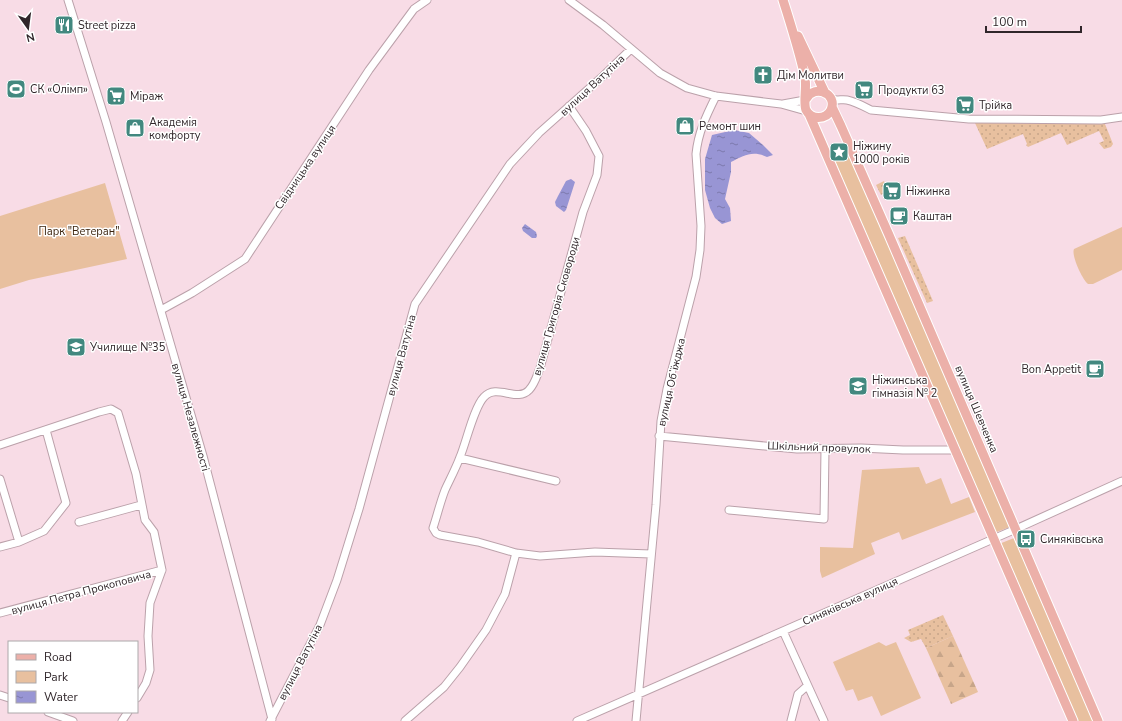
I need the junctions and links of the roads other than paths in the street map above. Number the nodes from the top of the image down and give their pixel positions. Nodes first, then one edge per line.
1 (68, 0) edge
2 (427, 0) edge
3 (569, 0) edge
4 (783, 0) edge
5 (791, 24) junction
6 (631, 48) junction
7 (716, 96) junction
8 (806, 100) junction
9 (830, 101) junction
10 (781, 104) junction
11 (569, 106) junction
12 (808, 112) junction
13 (1122, 117) edge
14 (161, 310) junction
15 (46, 430) junction
16 (659, 436) junction
17 (0, 445) edge
18 (825, 449) junction
19 (956, 450) junction
20 (460, 458) junction
21 (0, 479) edge
22 (556, 481) dead end
23 (1122, 481) edge
24 (141, 505) junction
25 (729, 510) dead end
26 (79, 522) dead end
27 (1016, 529) junction
28 (994, 539) junction
29 (19, 542) junction
30 (0, 547) edge
31 (516, 553) junction
32 (651, 554) junction
33 (162, 570) junction
34 (0, 613) edge
35 (783, 631) junction
36 (807, 686) junction
37 (638, 694) junction
38 (138, 696) edge
39 (51, 713) edge
40 (271, 720) edge
41 (71, 721) edge
42 (405, 721) edge
43 (577, 721) edge
44 (636, 721) edge
45 (790, 721) edge
46 (824, 721) edge
47 (1073, 721) edge
48 (1098, 721) edge

1 - 14 street, вулиця Незалежності
2 - 14 street, Свідницька вулиця
3 - 6 street
4 - 5 main road, вулиця Шевченка
5 - 8 main road, вулиця Шевченка
5 - 9 main road, вулиця Шевченка
6 - 7 street
6 - 11 street, вулиця Ватутіна
7 - 10 street
7 - 16 street, вулиця Обʼїжджа
8 - 9 main road
8 - 10 street
8 - 12 main road
9 - 12 main road
9 - 13 street
9 - 27 main road, вулиця Шевченка
10 - 12 street
11 - 20 street, вулиця Григорія Сковороди
11 - 40 street, вулиця Ватутіна
12 - 19 main road
14 - 40 street, вулиця Незалежності
15 - 17 street
15 - 24 street
15 - 29 street
16 - 18 street, Шкільний провулок
16 - 32 street, вулиця Обʼїжджа
18 - 19 street, Шкільний провулок
18 - 25 street
19 - 28 main road
20 - 22 street
20 - 31 street, вулиця Григорія Сковороди
21 - 29 street
23 - 27 street, Синяківська вулиця
24 - 26 street
24 - 33 street
27 - 28 street, Синяківська вулиця
27 - 48 main road, вулиця Шевченка
28 - 35 street, Синяківська вулиця
28 - 47 main road
29 - 30 street
31 - 32 street, вулиця Григорія Сковороди
31 - 42 street
32 - 37 street, вулиця Обʼїжджа
33 - 34 street, вулиця Петра Прокоповича
33 - 38 street
35 - 36 street
35 - 37 street, Синяківська вулиця
36 - 45 street
36 - 46 street
37 - 43 street, Синяківська вулиця
37 - 44 street, вулиця Обʼїжджа
39 - 41 street

